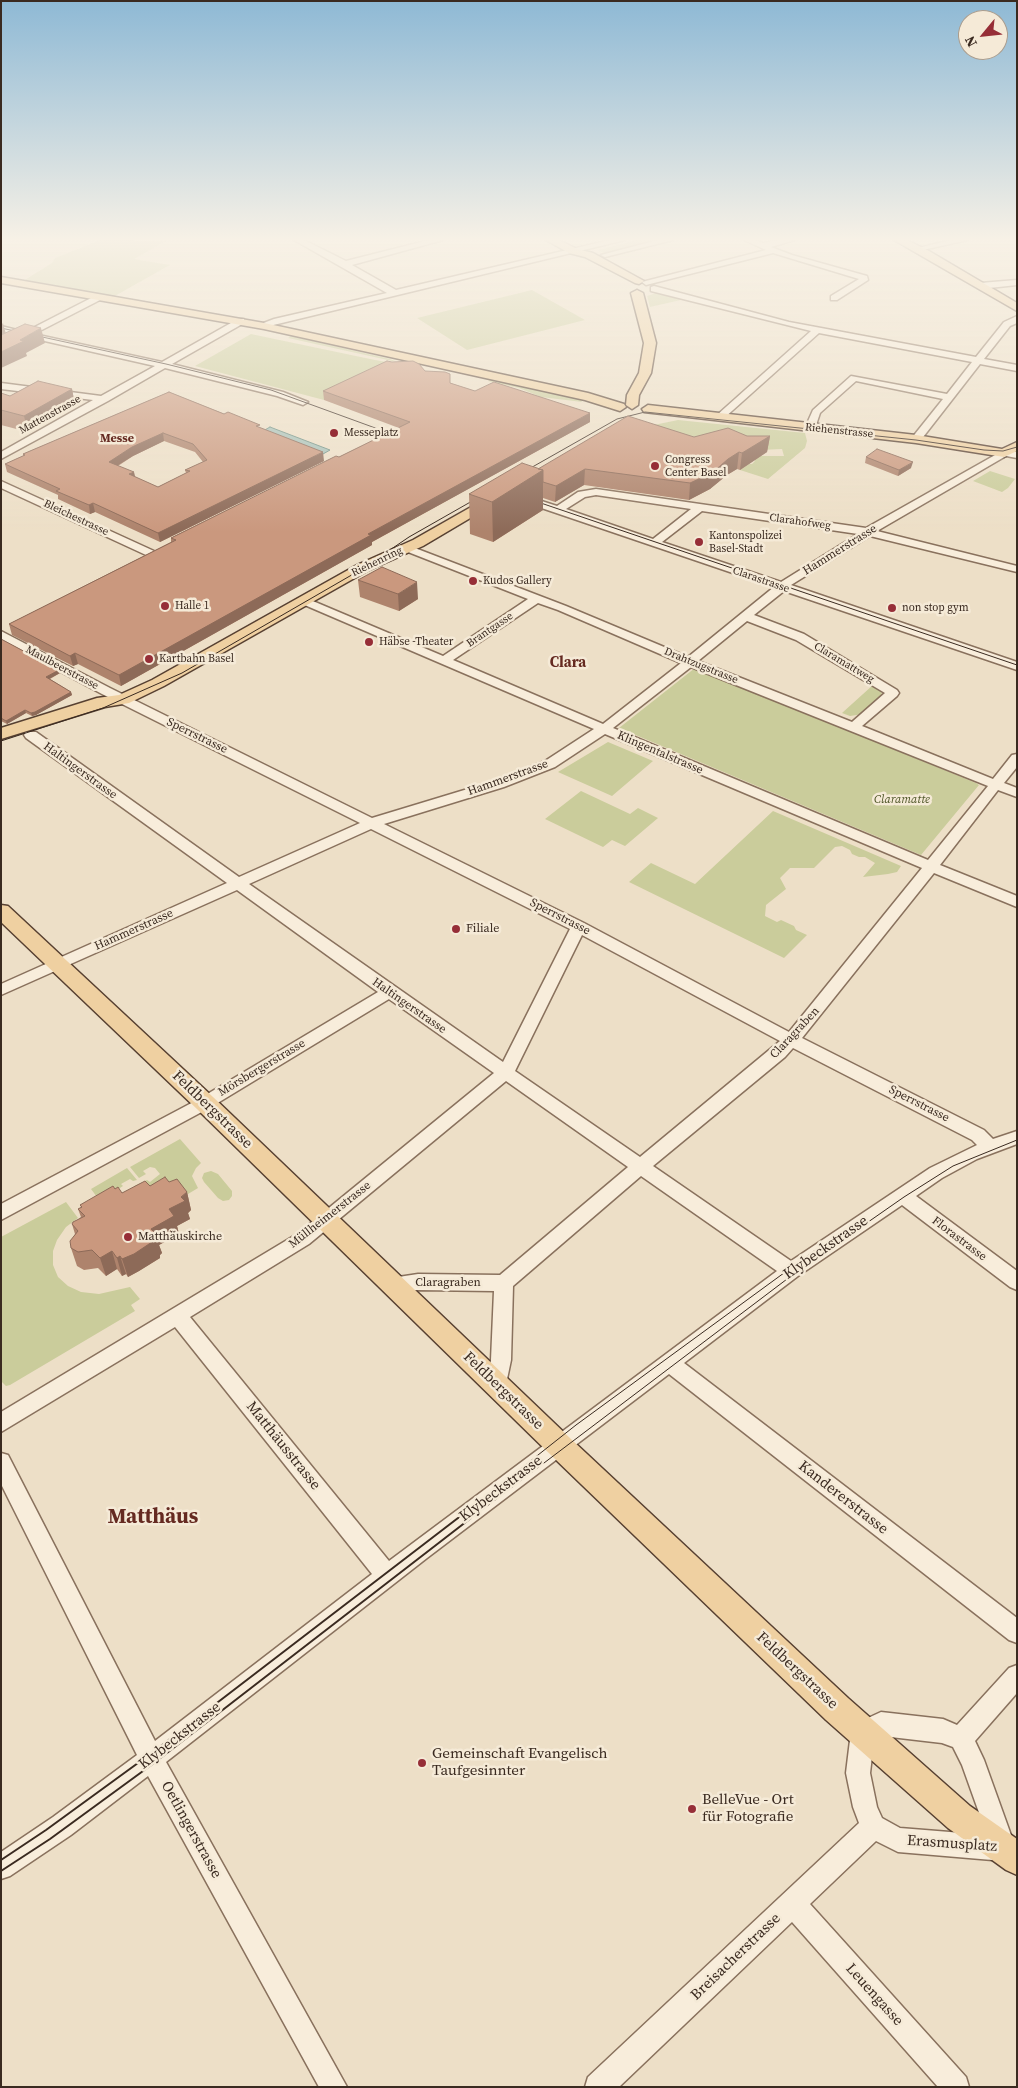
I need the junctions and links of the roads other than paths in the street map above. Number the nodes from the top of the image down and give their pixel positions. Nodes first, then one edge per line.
1 (21, 337) edge
2 (37, 337) edge
3 (212, 337) edge
4 (316, 337) edge
5 (649, 337) edge
6 (809, 337) edge
7 (856, 337) edge
8 (996, 337) edge
9 (1, 347) edge
10 (978, 361) junction
11 (164, 365) junction
12 (1017, 368) edge
13 (1, 386) edge
14 (948, 397) junction
15 (105, 399) junction
16 (303, 402) dead end
17 (626, 406) junction
18 (720, 418) junction
19 (627, 419) edge
20 (810, 428) junction
21 (916, 439) junction
22 (1017, 446) edge
23 (1010, 454) edge
24 (1, 456) edge
25 (1, 484) edge
26 (510, 493) joint
27 (699, 508) junction
28 (558, 510) junction
29 (868, 532) junction
30 (654, 543) junction
31 (407, 548) junction
32 (134, 562) edge
33 (1017, 569) edge
34 (781, 587) junction
35 (536, 599) junction
36 (304, 601) junction
37 (745, 616) junction
38 (3, 630) edge
39 (444, 661) junction
40 (690, 662) junction
41 (1017, 666) edge
42 (123, 699) junction
43 (854, 728) junction
44 (604, 729) junction
45 (1, 734) edge
46 (31, 735) junction
47 (1, 745) edge
48 (1017, 758) edge
49 (996, 784) junction
50 (1017, 793) edge
51 (372, 823) junction
52 (931, 866) junction
53 (238, 884) junction
54 (1017, 902) edge
55 (1, 911) edge
56 (579, 926) junction
57 (58, 965) junction
58 (1, 990) edge
59 (389, 992) junction
60 (792, 1039) junction
61 (506, 1072) junction
62 (205, 1103) junction
63 (1017, 1137) edge
64 (990, 1147) junction
65 (639, 1167) junction
66 (902, 1195) junction
67 (1, 1213) edge
68 (326, 1220) junction
69 (791, 1271) junction
70 (1017, 1282) edge
71 (504, 1283) junction
72 (392, 1284) junction
73 (178, 1316) junction
74 (670, 1363) junction
75 (496, 1384) junction
76 (1, 1423) edge
77 (559, 1446) junction
78 (1, 1462) edge
79 (387, 1576) junction
80 (1017, 1632) edge
81 (1017, 1676) edge
82 (863, 1732) junction
83 (961, 1739) junction
84 (151, 1759) junction
85 (873, 1827) junction
86 (1010, 1854) edge
87 (1, 1867) edge
88 (792, 1903) junction
89 (334, 2087) edge
90 (598, 2087) edge
91 (956, 2087) edge

1 - 9 street
2 - 11 street
3 - 11 street, Mattenstrasse
4 - 17 main road
5 - 17 main road
6 - 18 street
7 - 10 street
8 - 10 street
10 - 12 street
10 - 14 street
11 - 15 street, Mattenstrasse
11 - 16 street
13 - 15 street
14 - 20 street
14 - 21 street
15 - 24 street, Mattenstrasse
17 - 18 main road, Riehenstrasse
17 - 19 main road
18 - 20 main road, Riehenstrasse
20 - 21 main road, Riehenstrasse
21 - 23 main road, Riehenstrasse
22 - 23 main road, Hammerstrasse
23 - 29 street, Hammerstrasse
25 - 32 street, Bleichestrasse
26 - 28 street, Clarastrasse
26 - 31 main road, Riehenring
27 - 28 street, Clarahofweg
27 - 29 street, Clarahofweg
27 - 30 street
28 - 30 street, Clarastrasse
29 - 33 street, Clarahofweg
29 - 34 street, Hammerstrasse
30 - 34 street, Clarastrasse
31 - 35 street, Drahtzugstrasse
31 - 36 main road, Riehenring
34 - 37 street, Hammerstrasse
34 - 41 street, Clarastrasse
35 - 39 street, Brantgasse
35 - 40 street, Drahtzugstrasse
36 - 39 street, Klingentalstrasse
36 - 42 main road, Riehenring
37 - 40 street, Hammerstrasse
37 - 43 street, Claramattweg
38 - 42 street, Maulbeerstrasse
39 - 44 street, Klingentalstrasse
40 - 43 street, Drahtzugstrasse
40 - 44 street, Hammerstrasse
42 - 45 main road, Riehenring
42 - 46 main road, Riehenring
42 - 51 street, Sperrstrasse
43 - 49 street, Drahtzugstrasse
44 - 51 street, Hammerstrasse
44 - 52 street, Klingentalstrasse
46 - 47 main road, Riehenring
46 - 53 street, Haltingerstrasse
48 - 49 street, Claragraben
49 - 50 street, Drahtzugstrasse
49 - 52 street, Claragraben
51 - 53 street, Hammerstrasse
51 - 56 street, Sperrstrasse
52 - 54 street, Klingentalstrasse
52 - 60 street, Claragraben
53 - 57 street, Hammerstrasse
53 - 59 street, Haltingerstrasse
55 - 57 main road, Feldbergstrasse
56 - 60 street, Sperrstrasse
56 - 61 street, Müllheimerstrasse
57 - 58 street, Hammerstrasse
57 - 62 main road, Feldbergstrasse
59 - 61 street, Haltingerstrasse
59 - 62 street, Mörsbergerstrasse
60 - 64 street, Sperrstrasse
60 - 65 street, Claragraben
61 - 65 street, Haltingerstrasse
61 - 68 street, Müllheimerstrasse
62 - 67 street, Mörsbergerstrasse
62 - 68 main road, Feldbergstrasse
63 - 64 street, Klybeckstrasse
64 - 66 street, Klybeckstrasse
65 - 69 street, Haltingerstrasse
65 - 71 street, Claragraben
66 - 69 street, Klybeckstrasse
66 - 70 street, Florastrasse
68 - 72 main road, Feldbergstrasse
68 - 73 street, Müllheimerstrasse
69 - 74 street, Klybeckstrasse
71 - 72 street, Claragraben
71 - 75 street
72 - 75 main road, Feldbergstrasse
73 - 76 street, Müllheimerstrasse
73 - 79 street, Matthäusstrasse
74 - 77 street, Klybeckstrasse
74 - 80 street, Kandererstrasse
75 - 77 main road, Feldbergstrasse
77 - 79 street, Klybeckstrasse
77 - 82 main road, Feldbergstrasse
78 - 84 street, Oetlingerstrasse
79 - 84 street, Klybeckstrasse
81 - 83 street
82 - 83 street
82 - 85 street
82 - 86 main road, Feldbergstrasse
83 - 86 street, Erasmusplatz
84 - 87 street, Klybeckstrasse
84 - 89 street, Oetlingerstrasse
85 - 86 street, Erasmusplatz
85 - 88 street, Breisacherstrasse
88 - 90 street, Breisacherstrasse
88 - 91 street, Leuengasse

